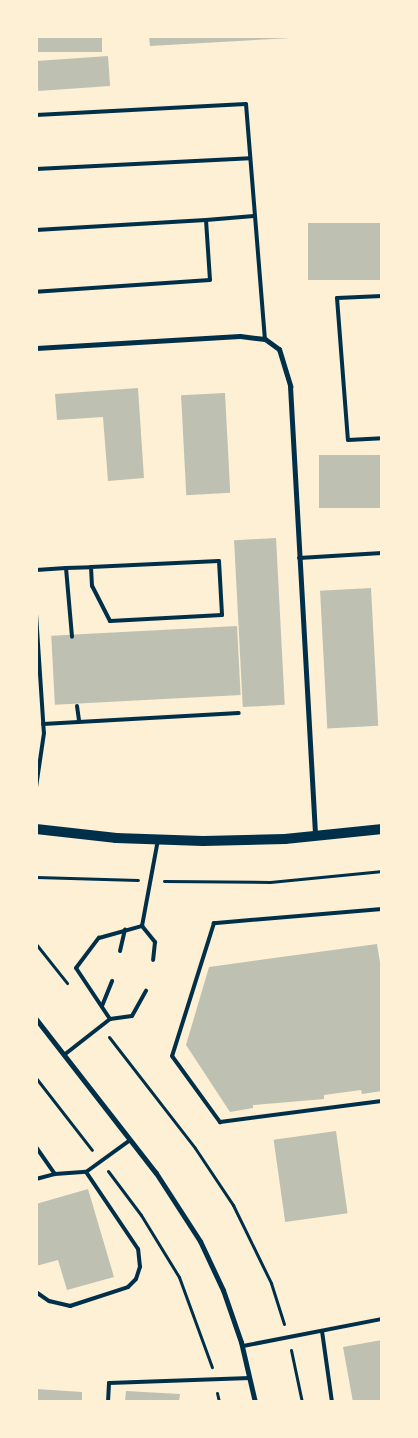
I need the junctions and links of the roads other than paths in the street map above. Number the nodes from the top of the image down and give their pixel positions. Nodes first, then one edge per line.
1 (36, 115) edge
2 (250, 158) junction
3 (36, 169) edge
4 (254, 216) junction
5 (206, 220) junction
6 (36, 230) edge
7 (36, 292) edge
8 (382, 296) edge
9 (265, 339) junction
10 (36, 348) edge
11 (382, 438) edge
12 (382, 553) edge
13 (299, 558) junction
14 (91, 567) junction
15 (66, 568) junction
16 (36, 570) edge
17 (36, 614) edge
18 (72, 637) dead end
19 (77, 706) dead end
20 (238, 712) dead end
21 (79, 721) junction
22 (43, 724) junction
23 (36, 787) edge
24 (382, 828) edge
25 (36, 829) edge
26 (315, 836) junction
27 (158, 840) junction
28 (382, 909) edge
29 (142, 926) junction
30 (125, 930) junction
31 (120, 951) dead end
32 (154, 960) dead end
33 (112, 981) dead end
34 (146, 991) dead end
35 (102, 1006) junction
36 (36, 1019) edge
37 (110, 1019) junction
38 (64, 1055) junction
39 (382, 1101) edge
40 (130, 1140) junction
41 (36, 1147) edge
42 (86, 1172) junction
43 (55, 1174) junction
44 (36, 1180) edge
45 (36, 1292) edge
46 (382, 1319) edge
47 (322, 1331) junction
48 (242, 1346) junction
49 (250, 1378) junction
50 (108, 1402) edge
51 (255, 1402) edge
52 (332, 1402) edge

1 - 2 lane
2 - 3 lane
2 - 4 lane
4 - 5 lane
4 - 9 lane
5 - 6 lane
5 - 7 lane
8 - 11 lane
9 - 10 street
9 - 13 street
12 - 13 lane
13 - 26 street
14 - 14 lane
14 - 15 lane
15 - 16 lane
15 - 18 lane
17 - 22 lane
19 - 21 lane
20 - 21 lane
21 - 22 lane
22 - 23 lane
24 - 26 main road
25 - 27 main road
26 - 27 main road
27 - 29 lane
28 - 39 lane
29 - 30 lane
29 - 32 lane
30 - 31 lane
30 - 35 lane
33 - 35 lane
34 - 37 lane
35 - 37 lane
36 - 38 street
37 - 38 lane
38 - 40 street
40 - 42 lane
40 - 48 street
41 - 43 lane
42 - 43 lane
42 - 45 lane
43 - 44 lane
46 - 47 lane
47 - 48 lane
47 - 52 lane
48 - 49 street
49 - 50 lane
49 - 51 street

